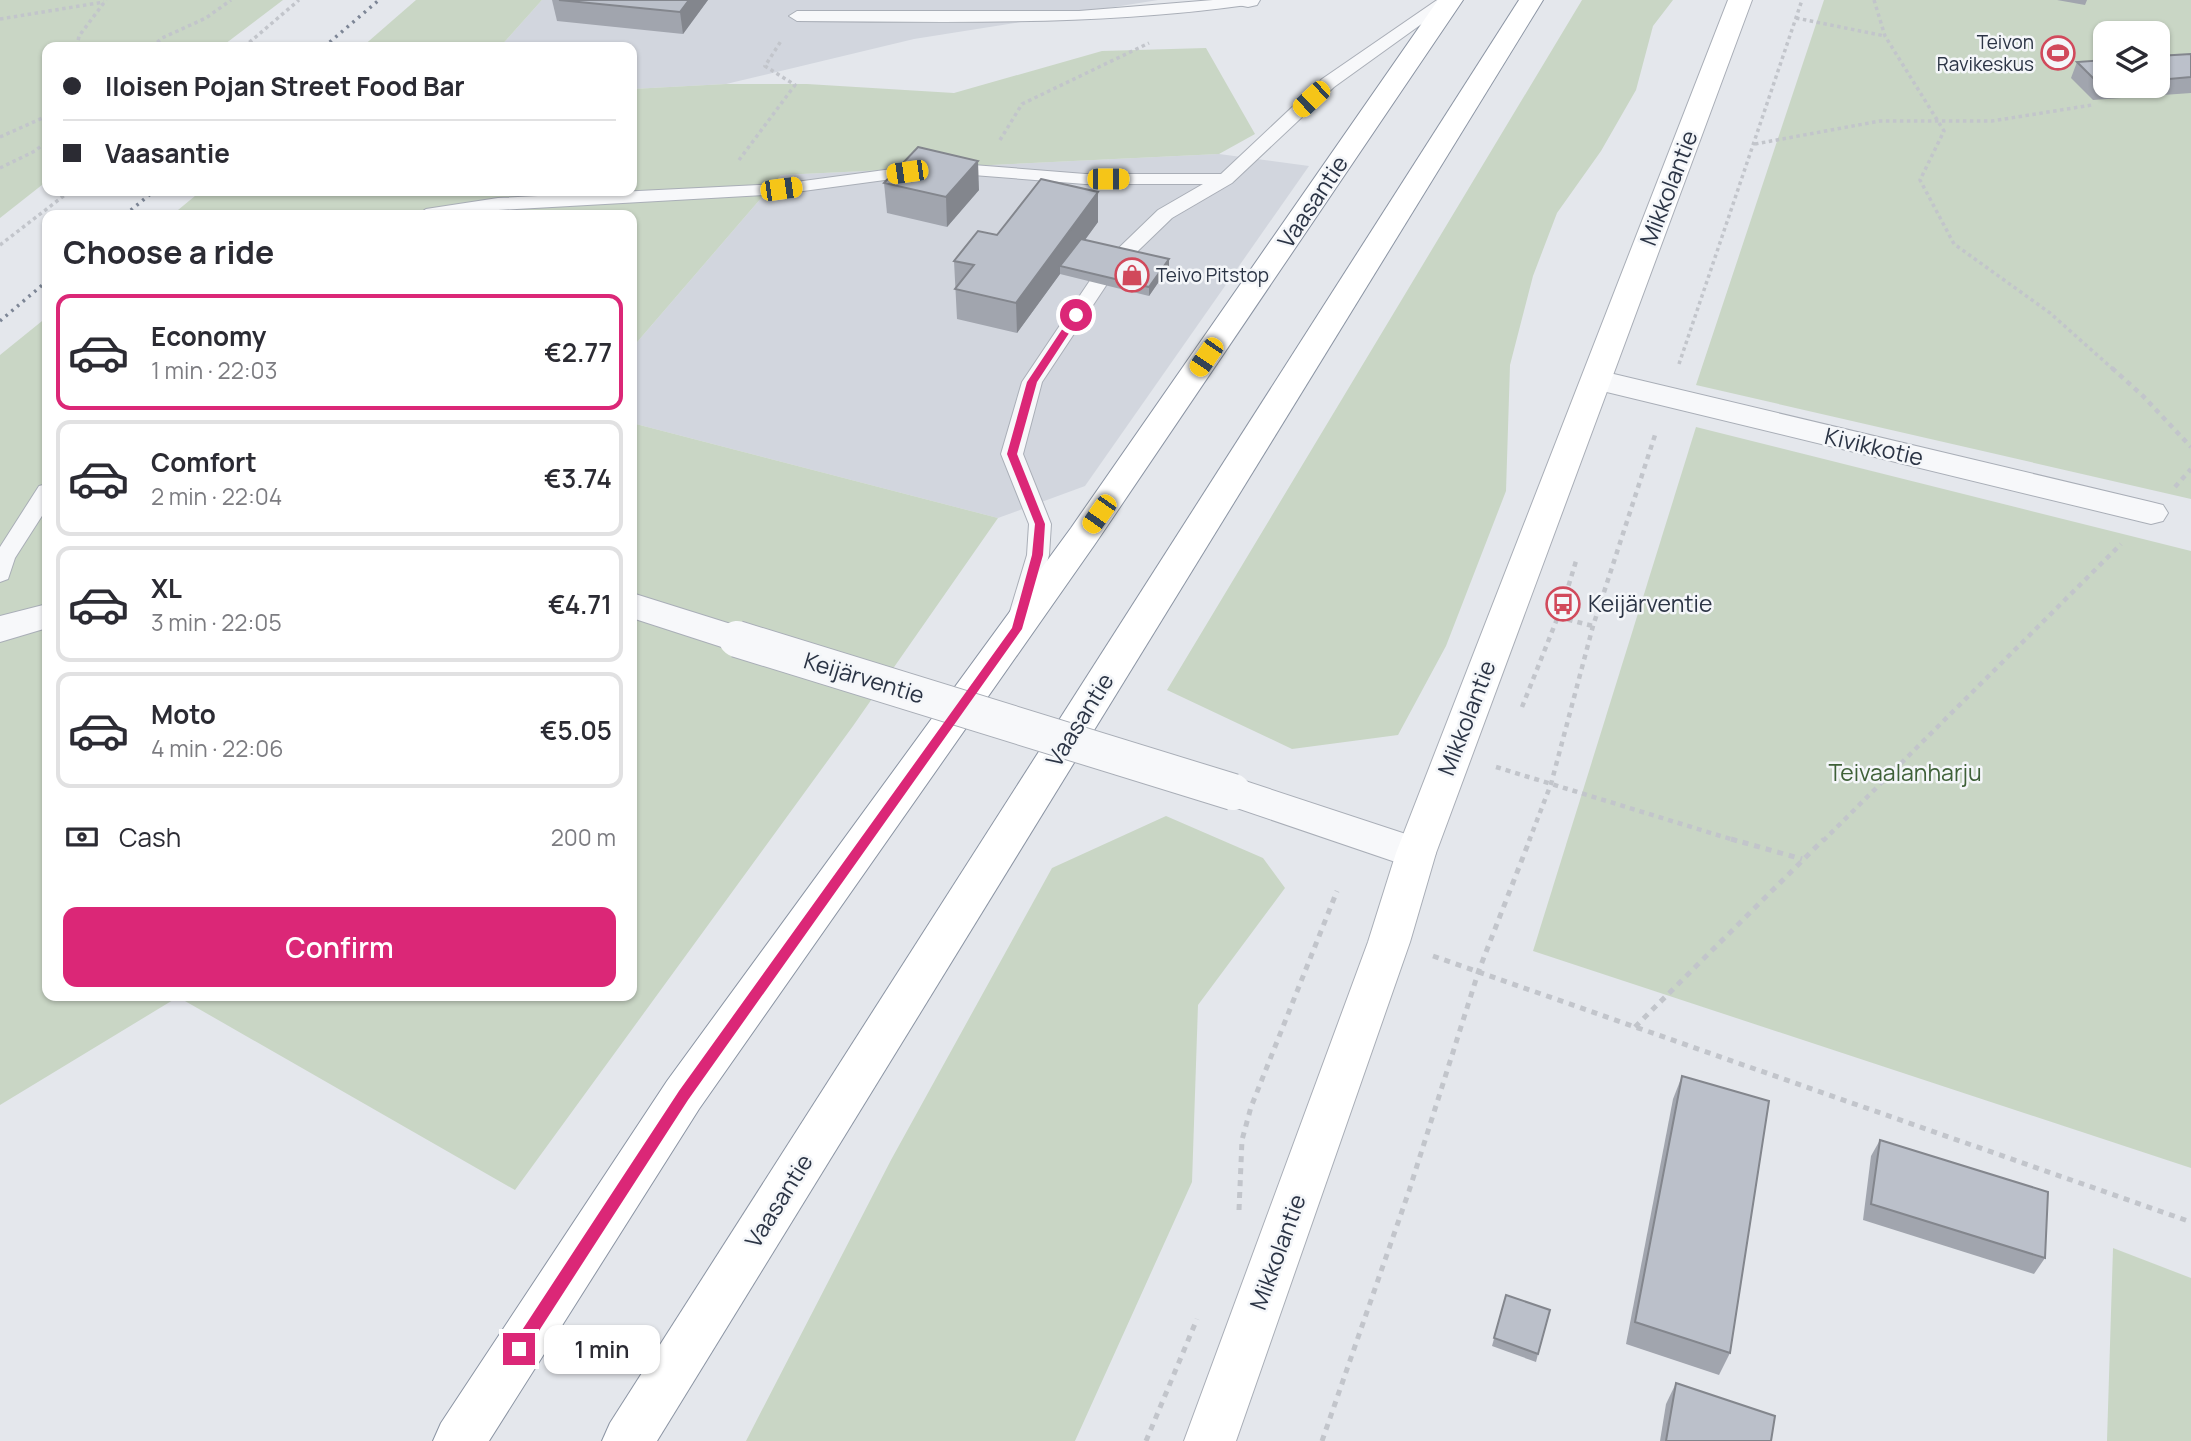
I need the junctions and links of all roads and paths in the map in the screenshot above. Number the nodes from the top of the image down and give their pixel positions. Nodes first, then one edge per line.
1 (231, 0) edge
2 (299, 0) edge
3 (1248, 0) edge
4 (1449, 0) edge
5 (1531, 0) edge
6 (1740, 0) edge
7 (1802, 0) edge
8 (1874, 0) edge
9 (105, 1) edge
10 (1191, 10) junction
11 (797, 16) joint
12 (1796, 18) junction
13 (0, 19) edge
14 (1885, 36) junction
15 (78, 42) edge
16 (156, 42) edge
17 (250, 42) edge
18 (2092, 105) dead end
19 (42, 118) edge
20 (1938, 121) junction
21 (0, 137) edge
22 (1755, 144) junction
23 (42, 145) edge
24 (0, 168) edge
25 (973, 170) junction
26 (1226, 179) junction
27 (716, 192) junction
28 (64, 196) edge
29 (45, 210) edge
30 (459, 210) edge
31 (42, 213) edge
32 (0, 245) edge
33 (1597, 380) junction
34 (1667, 398) junction
35 (2191, 447) edge
36 (42, 499) edge
37 (2151, 513) joint
38 (1576, 561) dead end
39 (0, 574) edge
40 (637, 607) edge
41 (42, 617) edge
42 (1558, 617) junction
43 (1593, 626) junction
44 (0, 629) edge
45 (1017, 629) junction
46 (1522, 707) dead end
47 (1453, 754) junction
48 (1551, 784) junction
49 (1416, 853) junction
50 (1803, 860) junction
51 (1337, 891) dead end
52 (1389, 942) junction
53 (1479, 970) junction
54 (1635, 1027) junction
55 (1240, 1213) dead end
56 (2191, 1222) edge
57 (1199, 1315) dead end
58 (459, 1441) edge
59 (628, 1441) edge
60 (1146, 1441) edge
61 (1210, 1441) edge
62 (1322, 1441) edge

1 - 16 path
2 - 17 path
3 - 10 lane
4 - 26 lane
4 - 45 main road, Vaasantie
5 - 59 main road, Vaasantie
6 - 33 main road, Mikkolantie
7 - 12 path
8 - 14 path
9 - 13 path
9 - 15 path
10 - 11 lane
10 - 25 path
11 - 27 path
12 - 14 path
12 - 22 path
14 - 20 path
18 - 20 path
19 - 21 path
20 - 22 path
20 - 35 path
22 - 34 path
23 - 24 path
25 - 26 lane
25 - 27 lane
26 - 45 lane
27 - 30 lane
28 - 29 path
31 - 32 path
33 - 34 street, Kivikkotie
33 - 47 main road, Mikkolantie
34 - 37 street, Kivikkotie
34 - 43 path
36 - 39 lane
37 - 50 path
38 - 42 path
40 - 49 street, Keijärventie, bridge
41 - 44 street
42 - 43 path
42 - 46 path
43 - 48 path
45 - 58 main road, Vaasantie
47 - 48 path
47 - 49 main road, Mikkolantie
48 - 50 path
48 - 53 path
49 - 52 main road, Mikkolantie
50 - 54 path
51 - 55 path
52 - 53 path
52 - 61 main road, Mikkolantie
53 - 54 path
53 - 62 path
54 - 56 path
57 - 60 path

